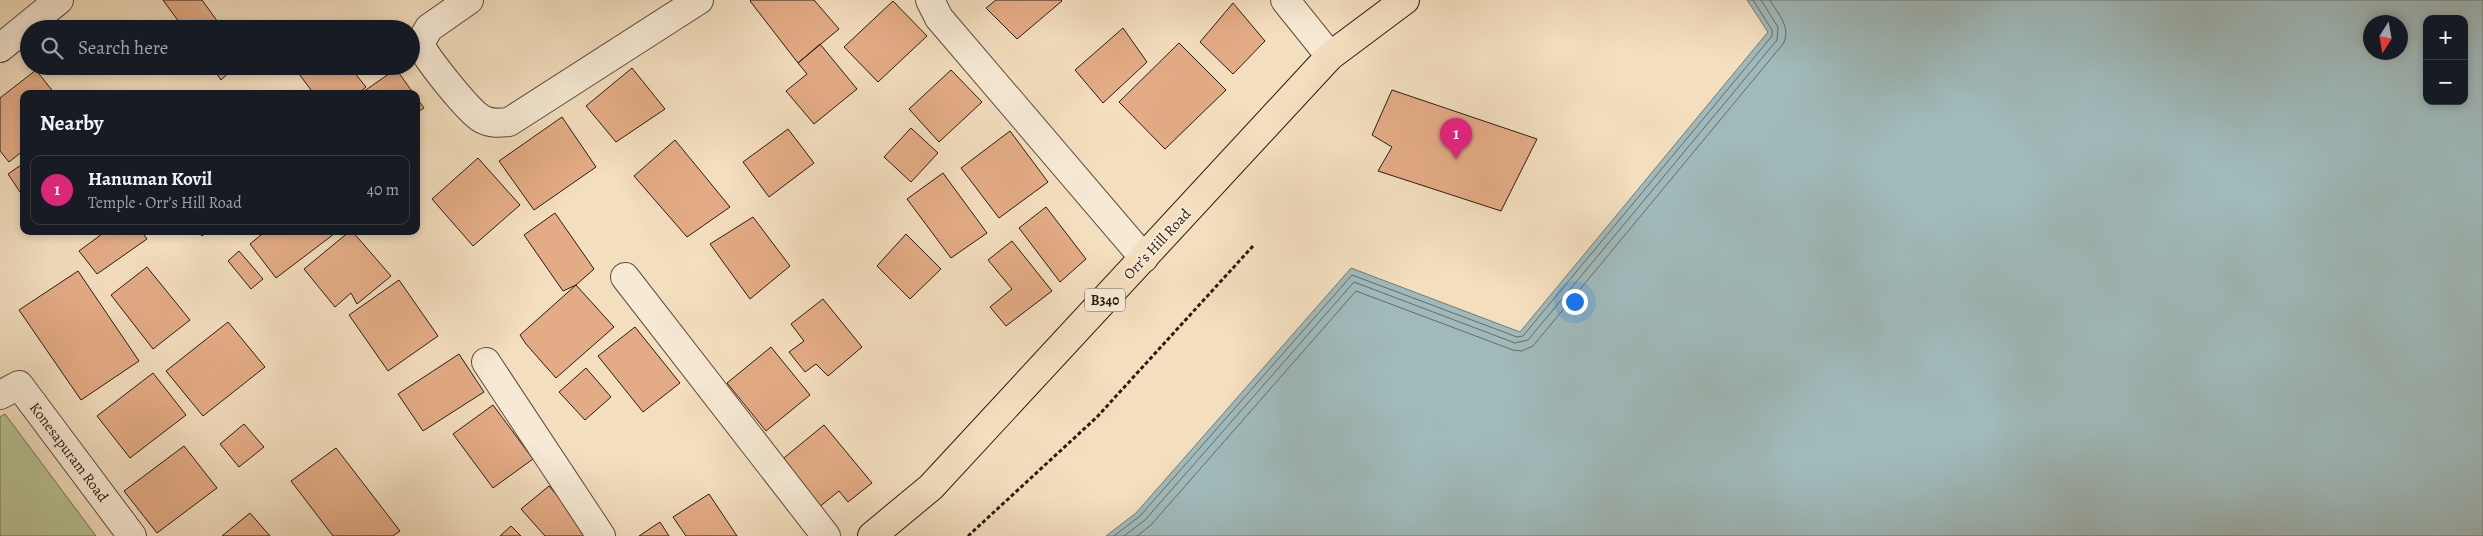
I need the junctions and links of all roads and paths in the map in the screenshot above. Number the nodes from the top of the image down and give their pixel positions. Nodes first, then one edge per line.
1 (59, 0) edge
2 (469, 0) edge
3 (699, 0) edge
4 (930, 0) edge
5 (1285, 0) edge
6 (1405, 0) edge
7 (34, 20) edge
8 (20, 32) edge
9 (0, 48) edge
10 (1330, 56) junction
11 (1253, 246) dead end
12 (1144, 258) junction
13 (625, 277) dead end
14 (486, 362) dead end
15 (0, 394) edge
16 (132, 536) edge
17 (601, 536) edge
18 (826, 536) edge
19 (872, 536) edge
20 (968, 536) edge

1 - 7 street
2 - 3 street
4 - 12 street
5 - 10 street
6 - 10 main road, Orr’s Hill Road / B340
8 - 9 street
10 - 12 main road, Orr’s Hill Road / B340
11 - 20 path
12 - 19 main road, Orr’s Hill Road / B340
13 - 18 street
14 - 17 street
15 - 16 street, Konesapuram Road

